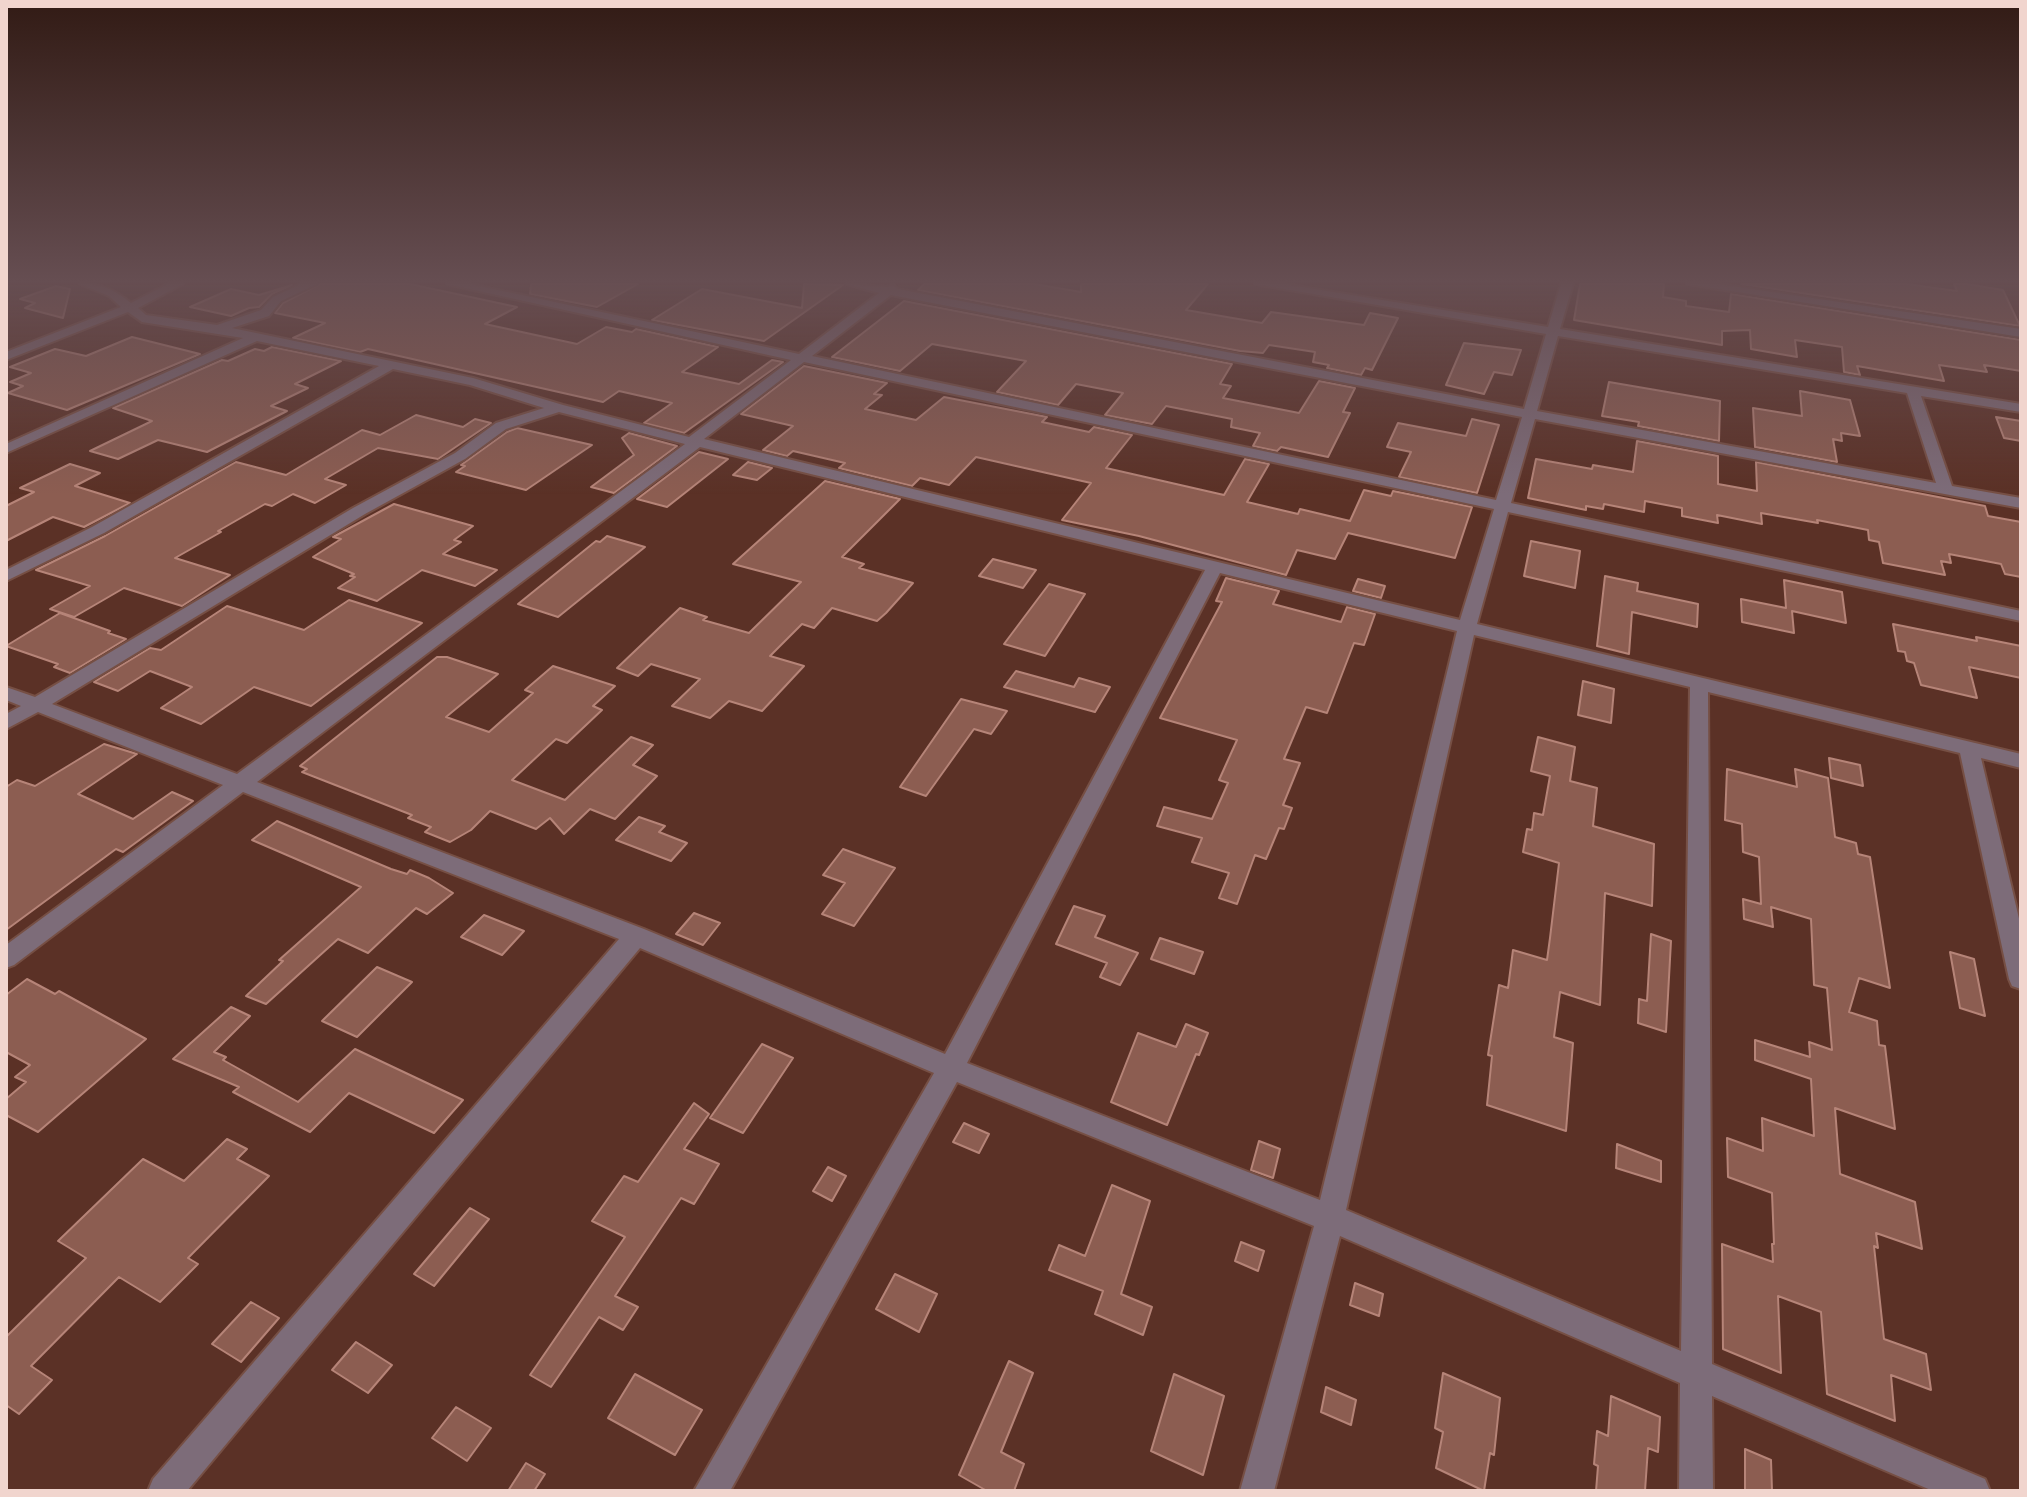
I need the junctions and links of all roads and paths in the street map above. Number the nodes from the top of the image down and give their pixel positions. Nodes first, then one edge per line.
1 (218, 354) edge
2 (337, 354) edge
3 (784, 354) edge
4 (803, 354) edge
5 (1226, 354) edge
6 (1547, 354) edge
7 (1682, 354) edge
8 (799, 357) junction
9 (391, 365) junction
10 (1913, 391) junction
11 (558, 408) junction
12 (2021, 408) edge
13 (1530, 414) junction
14 (695, 442) junction
15 (6, 449) edge
16 (1945, 489) junction
17 (2021, 503) edge
18 (1500, 507) junction
19 (1215, 567) junction
20 (6, 576) edge
21 (2021, 616) edge
22 (1467, 628) junction
23 (1699, 683) junction
24 (6, 693) edge
25 (35, 706) junction
26 (6, 723) edge
27 (1969, 748) junction
28 (2021, 761) edge
29 (240, 784) junction
30 (636, 936) junction
31 (6, 958) edge
32 (2021, 979) edge
33 (951, 1068) junction
34 (1330, 1218) junction
35 (1698, 1373) junction
36 (165, 1491) edge
37 (711, 1491) edge
38 (1257, 1491) edge
39 (1696, 1491) edge
40 (1973, 1491) edge

1 - 15 street
2 - 9 street
3 - 8 street
4 - 8 street
5 - 13 street
6 - 13 street
7 - 10 street
8 - 14 street
8 - 18 street
9 - 11 street
9 - 20 street
10 - 12 street
10 - 16 street
11 - 14 street
11 - 25 street
13 - 16 street
13 - 18 street
14 - 19 street
14 - 29 street
16 - 17 street
18 - 21 street
18 - 22 street
19 - 22 street
19 - 33 street
22 - 23 street
22 - 34 street
23 - 27 street
23 - 35 street
24 - 25 street
25 - 26 street
25 - 29 street
27 - 28 street
27 - 32 street
29 - 30 street
29 - 31 street
30 - 33 street
30 - 36 street
33 - 34 street
33 - 37 street
34 - 35 street
34 - 38 street
35 - 39 street
35 - 40 street

